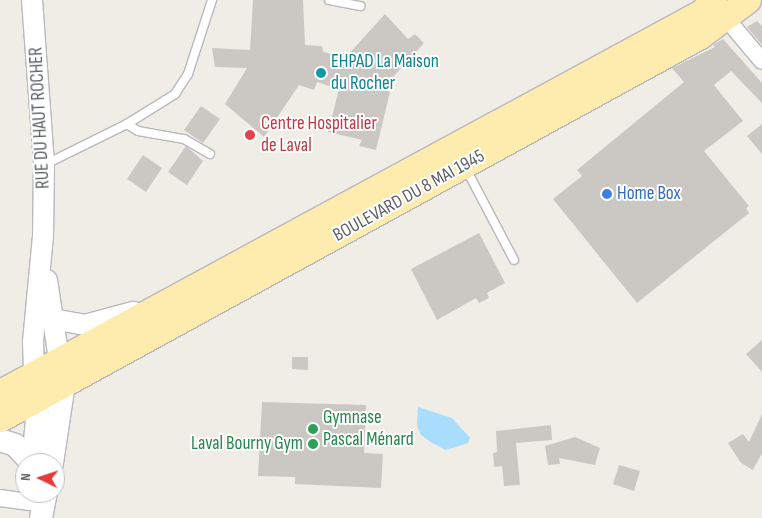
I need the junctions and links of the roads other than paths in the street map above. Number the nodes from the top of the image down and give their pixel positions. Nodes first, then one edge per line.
1 (32, 0) edge
2 (212, 0) edge
3 (329, 0) edge
4 (748, 0) edge
5 (360, 6) dead end
6 (720, 9) edge
7 (762, 61) edge
8 (127, 124) junction
9 (210, 154) dead end
10 (44, 165) junction
11 (464, 165) junction
12 (43, 236) junction
13 (514, 260) dead end
14 (175, 298) junction
15 (52, 319) junction
16 (65, 373) junction
17 (37, 385) junction
18 (0, 392) edge
19 (0, 406) edge
20 (0, 419) edge
21 (0, 440) edge
22 (54, 452) edge
23 (23, 453) edge
24 (33, 453) edge
25 (0, 498) edge
26 (35, 505) edge

1 - 10 street, RUE DU HAUT ROCHER
2 - 8 lane
3 - 5 lane
4 - 6 main road, BOULEVARD DU 8 MAI 1945
6 - 7 street
6 - 11 main road, BOULEVARD DU 8 MAI 1945
6 - 14 main road, BOULEVARD DU 8 MAI 1945
8 - 9 lane
8 - 10 lane
10 - 12 street, RUE DU HAUT ROCHER
11 - 13 lane
11 - 16 main road, BOULEVARD DU 8 MAI 1945
12 - 15 street, RUE DU HAUT ROCHER
12 - 17 street, RUE DU HAUT ROCHER
14 - 15 street
14 - 16 main road
15 - 16 street, RUE DU HAUT ROCHER
16 - 17 main road, BOULEVARD DU 8 MAI 1945
16 - 22 main road
17 - 18 main road, BOULEVARD DU 8 MAI 1945
17 - 19 main road
17 - 20 main road, BOULEVARD DU 8 MAI 1945
17 - 22 main road
17 - 24 main road
21 - 23 main road
25 - 26 street

